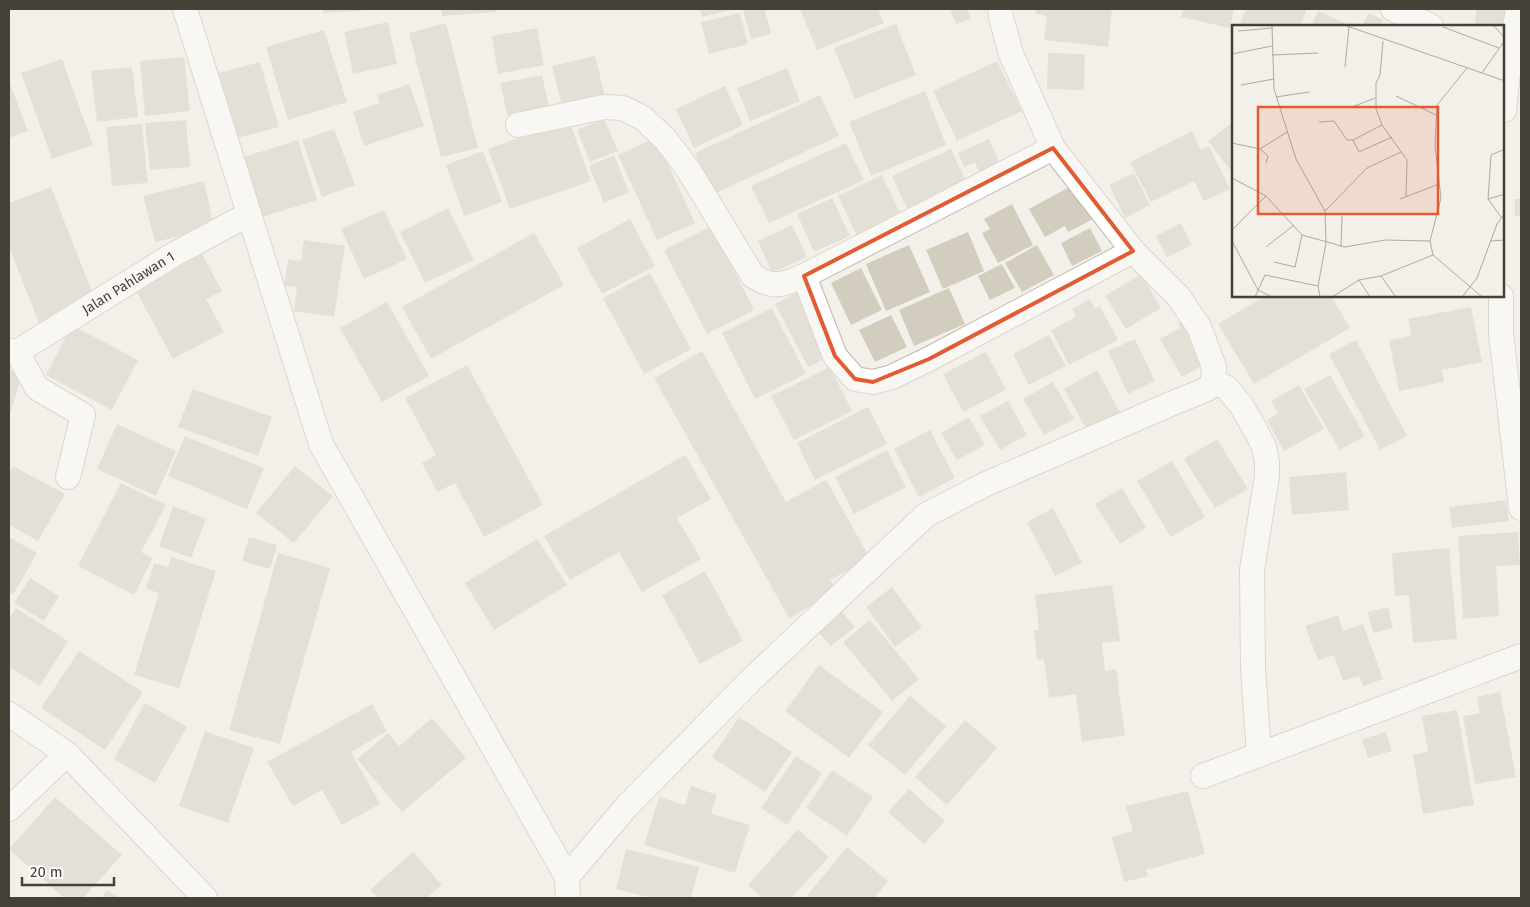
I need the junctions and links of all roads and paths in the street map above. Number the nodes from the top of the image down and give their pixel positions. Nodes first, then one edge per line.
1 (185, 9) edge
2 (1000, 9) edge
3 (1393, 9) edge
4 (1518, 9) edge
5 (1429, 25) edge
6 (1506, 62) edge
7 (1505, 86) edge
8 (518, 125) dead end
9 (1053, 148) junction
10 (249, 214) junction
11 (1133, 251) junction
12 (804, 276) junction
13 (1500, 298) edge
14 (13, 351) edge
15 (1213, 381) junction
16 (68, 477) dead end
17 (1521, 508) edge
18 (1521, 656) edge
19 (9, 714) edge
20 (67, 754) junction
21 (1258, 755) junction
22 (1203, 776) dead end
23 (9, 809) edge
24 (568, 888) edge
25 (205, 898) edge

1 - 10 street
2 - 9 street
3 - 5 street
4 - 6 street
6 - 7 street
8 - 12 street
9 - 11 street
9 - 12 street
10 - 14 street, Jalan Pahlawan 1
10 - 24 street
11 - 12 street
11 - 15 street
13 - 17 street
14 - 16 street
15 - 21 street
15 - 24 street
18 - 21 street
19 - 20 street
20 - 23 street
20 - 25 street
21 - 22 street

